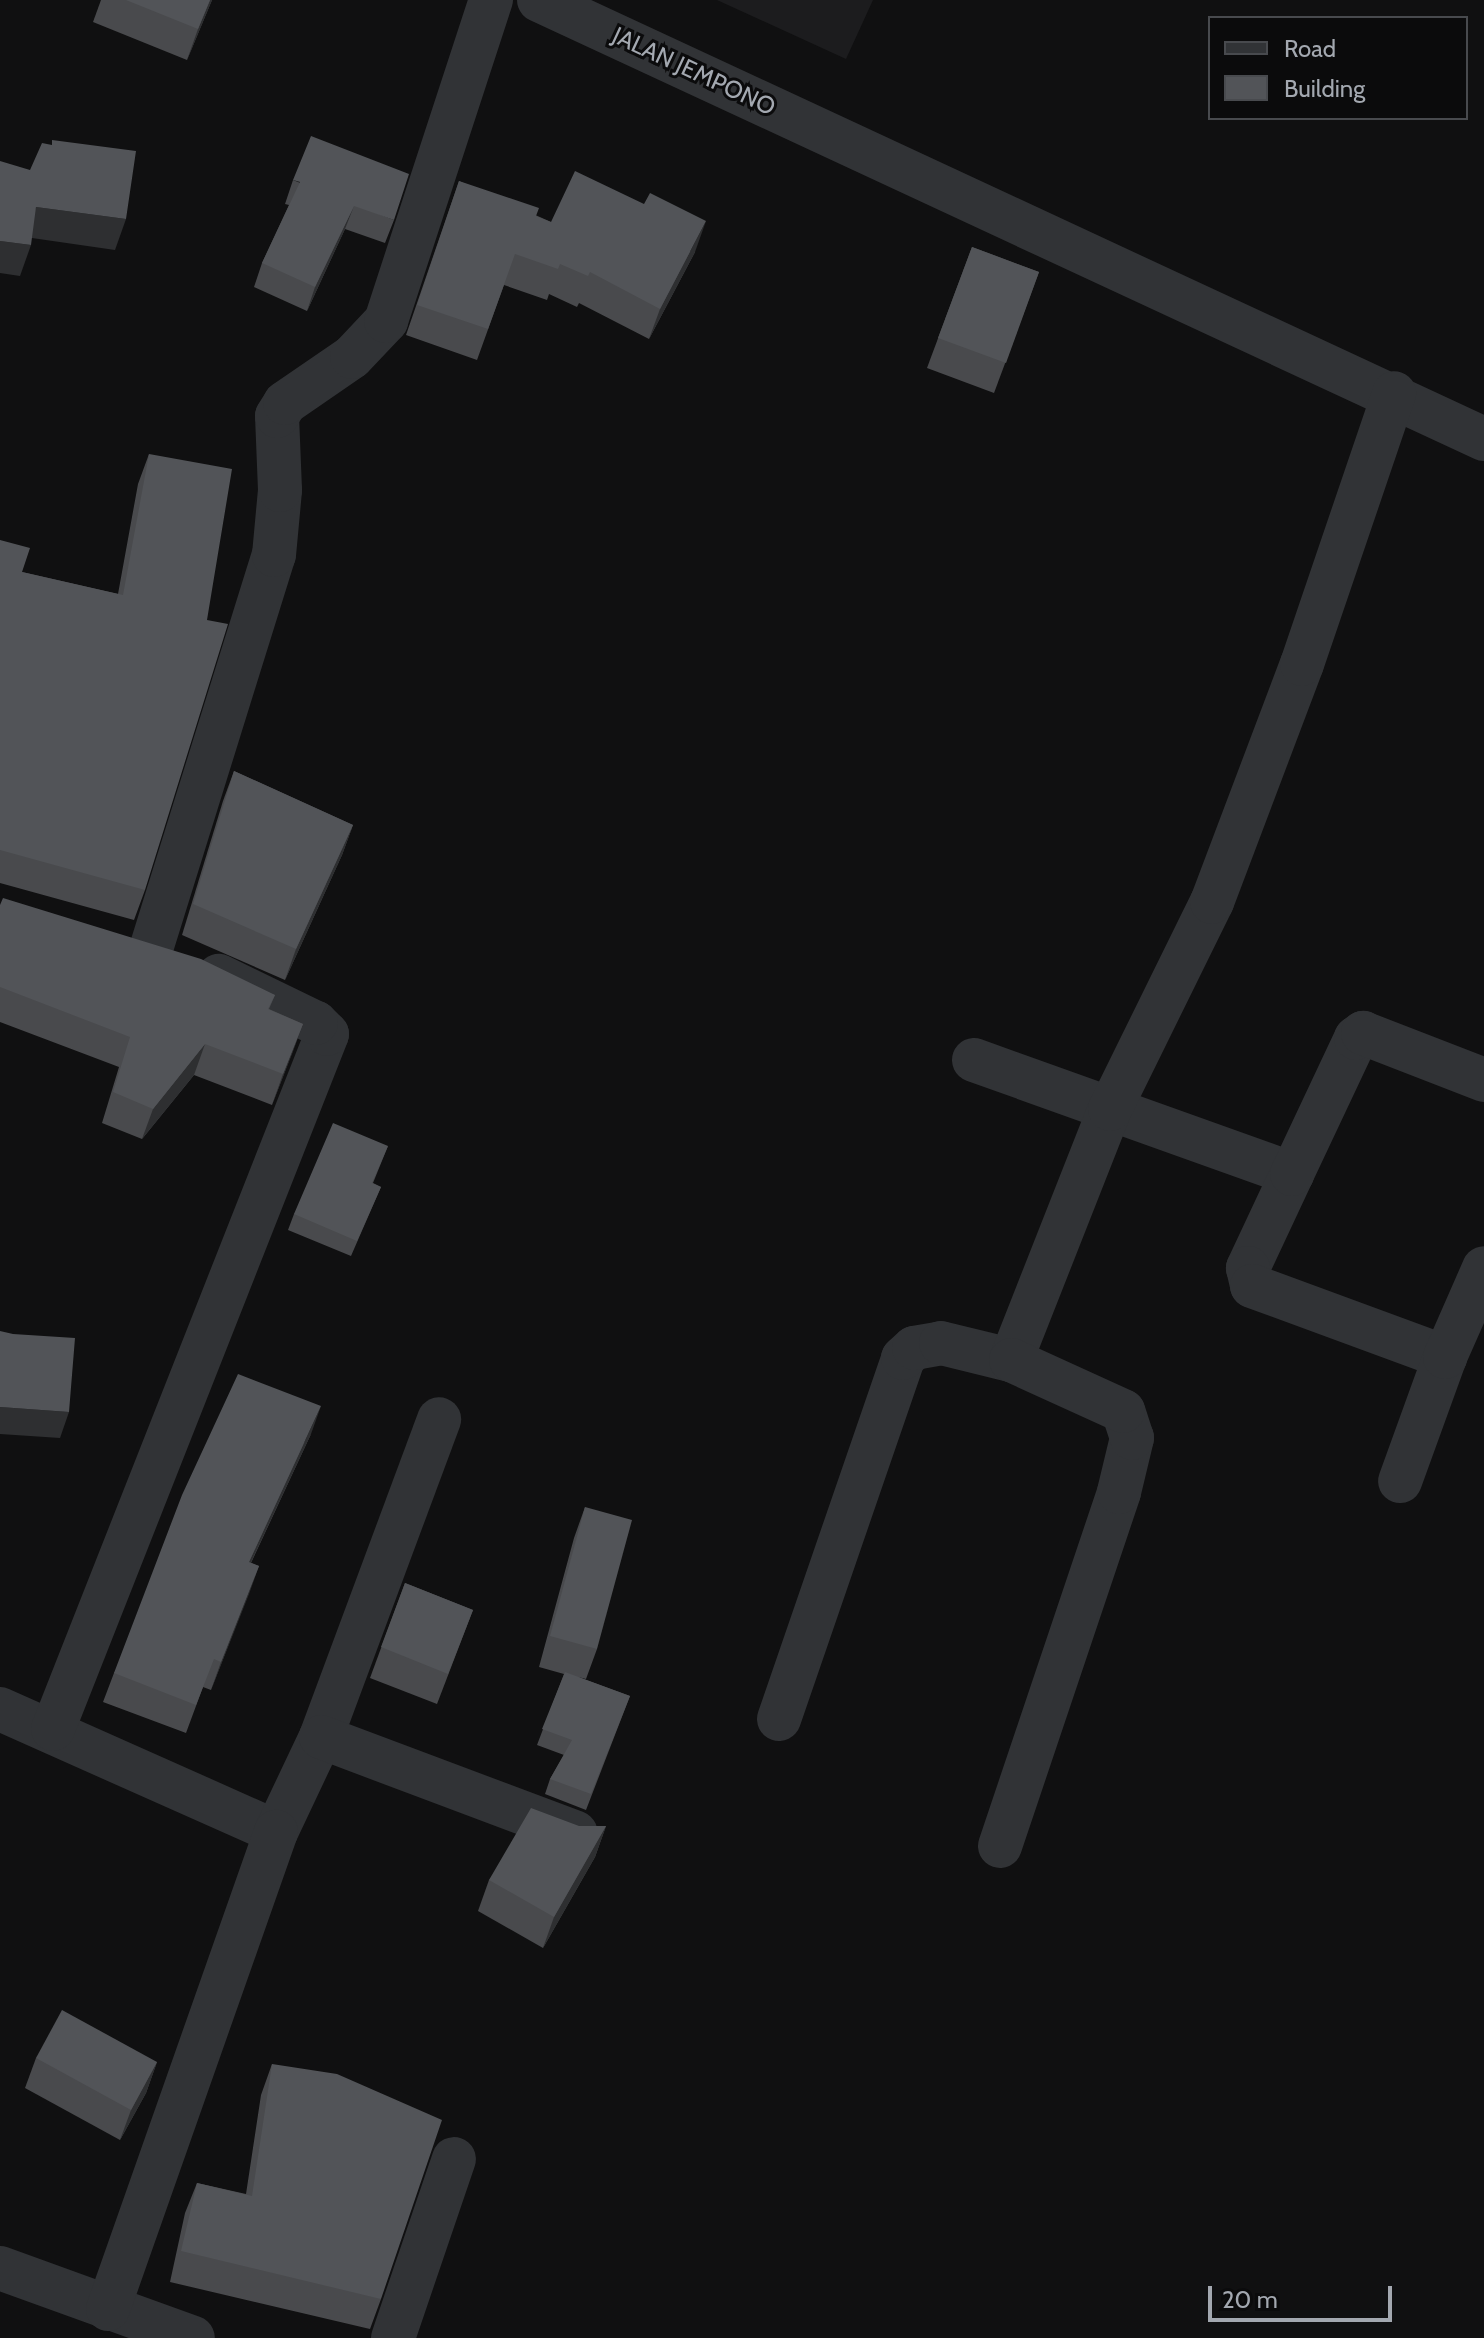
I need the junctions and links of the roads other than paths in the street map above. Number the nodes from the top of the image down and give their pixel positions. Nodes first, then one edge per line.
1 (491, 0) edge
2 (539, 0) edge
3 (1394, 393) junction
4 (1484, 439) edge
5 (105, 935) edge
6 (151, 949) junction
7 (974, 1060) dead end
8 (1484, 1080) edge
9 (1110, 1109) junction
10 (1292, 1174) junction
11 (1484, 1268) edge
12 (1445, 1357) junction
13 (1011, 1360) junction
14 (439, 1419) dead end
15 (1400, 1481) dead end
16 (0, 1709) edge
17 (779, 1719) dead end
18 (53, 1729) junction
19 (321, 1737) junction
20 (276, 1832) junction
21 (576, 1833) edge
22 (1000, 1846) dead end
23 (454, 2159) dead end
24 (0, 2268) edge
25 (108, 2309) junction
26 (193, 2338) edge
27 (393, 2338) edge

1 - 6 street
2 - 3 street, JALAN JEMPONO
3 - 4 street, JALAN JEMPONO
3 - 9 street
5 - 6 street
6 - 18 street
7 - 9 street
8 - 10 street
9 - 10 street
9 - 13 street
10 - 12 street
11 - 12 street
12 - 15 street
13 - 17 street
13 - 22 street
14 - 19 street
16 - 18 street
18 - 20 street
19 - 20 street
19 - 21 street
20 - 25 street
23 - 27 street
24 - 25 street
25 - 26 street

